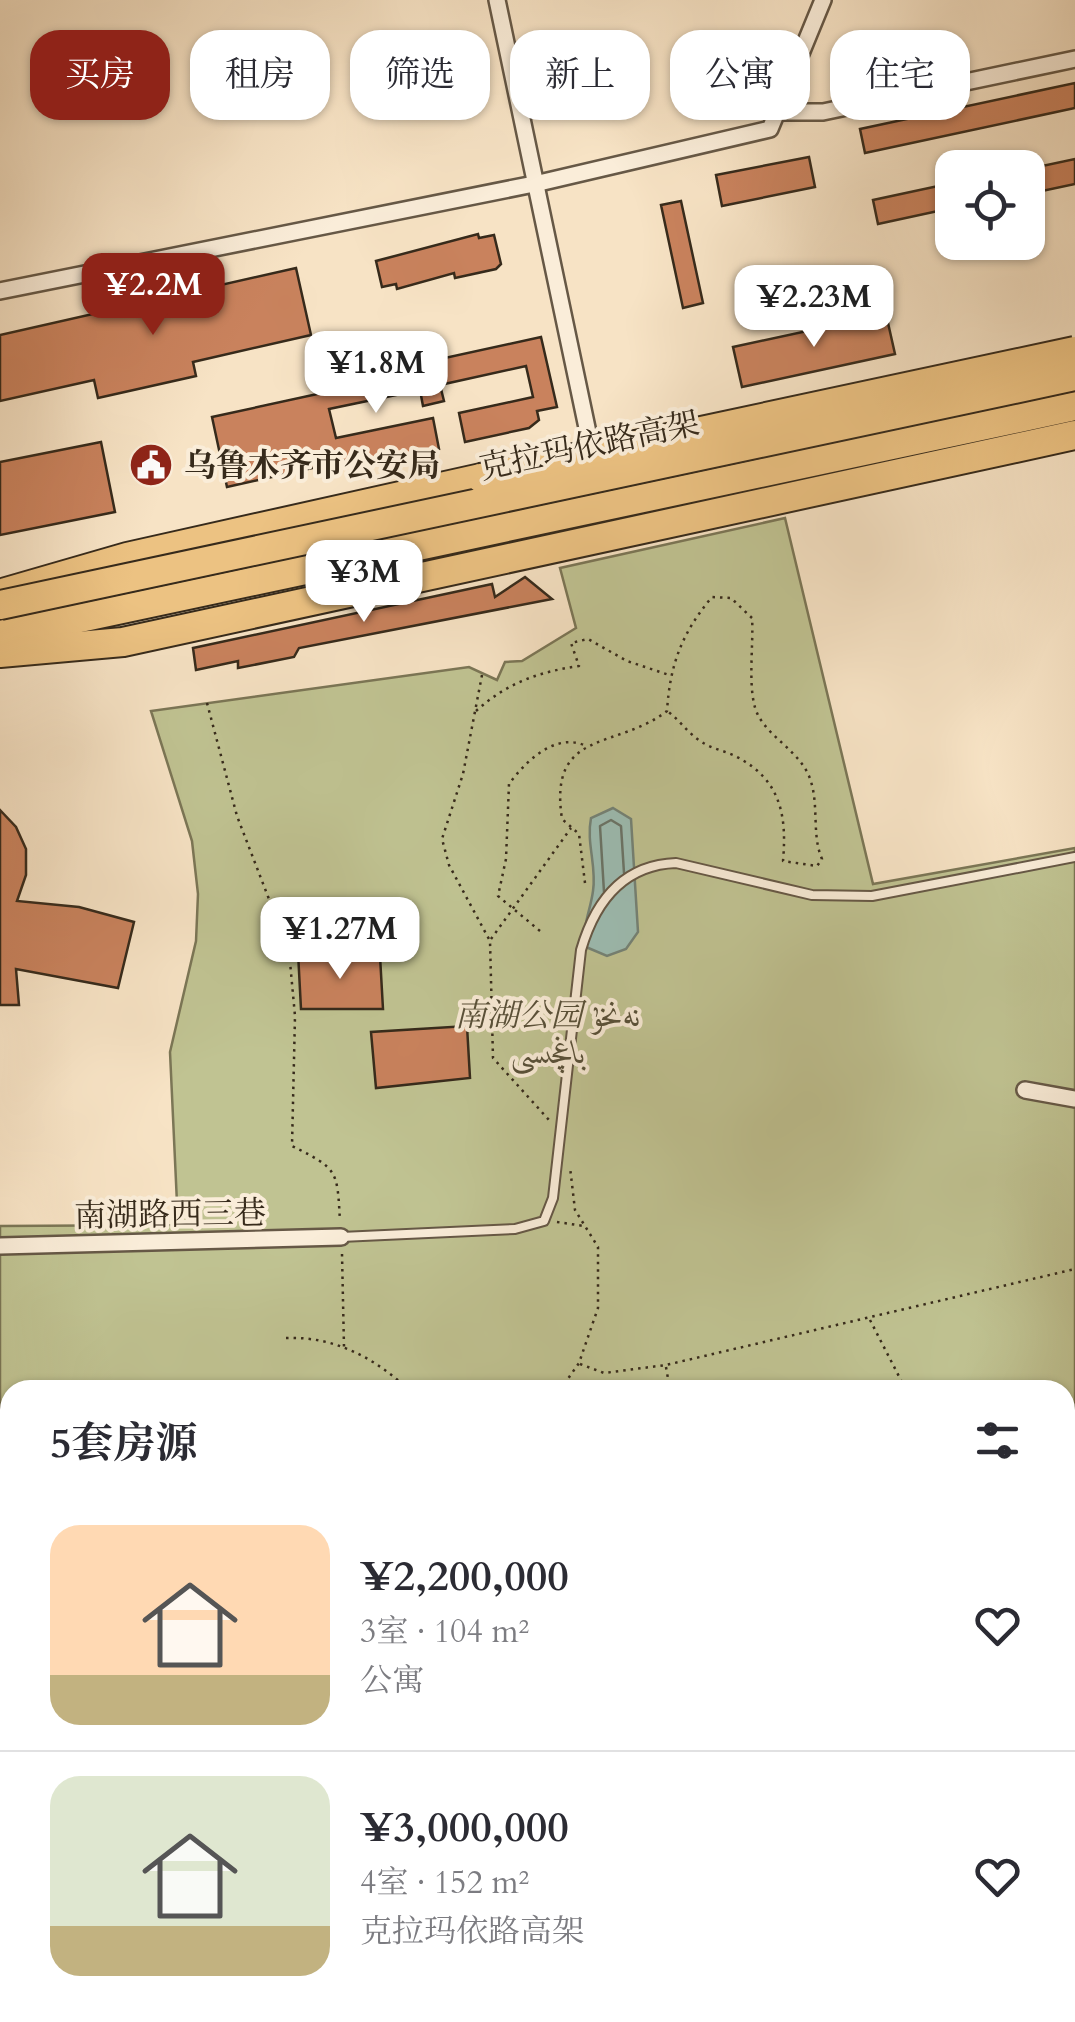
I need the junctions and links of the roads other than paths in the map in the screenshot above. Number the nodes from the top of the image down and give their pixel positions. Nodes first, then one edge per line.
1 (498, 0) edge
2 (822, 0) edge
3 (810, 30) edge
4 (1075, 59) edge
5 (810, 112) edge
6 (774, 120) edge
7 (539, 184) junction
8 (0, 291) edge
9 (1075, 351) edge
10 (1075, 376) edge
11 (1075, 406) edge
12 (1075, 435) edge
13 (599, 485) dead end
14 (0, 594) edge
15 (0, 606) edge
16 (0, 634) edge
17 (0, 652) edge
18 (1075, 857) edge
19 (1024, 1090) dead end
20 (1075, 1098) edge
21 (341, 1237) joint
22 (0, 1246) edge

1 - 7 street
2 - 3 street
4 - 5 street
6 - 7 street
7 - 8 street
7 - 13 street
9 - 14 highway, bridge
10 - 15 highway, 克拉玛依路高架, bridge
11 - 16 highway, 克拉玛依路高架
12 - 17 highway
18 - 21 lane
19 - 20 street
21 - 22 street, 南湖路西三巷

